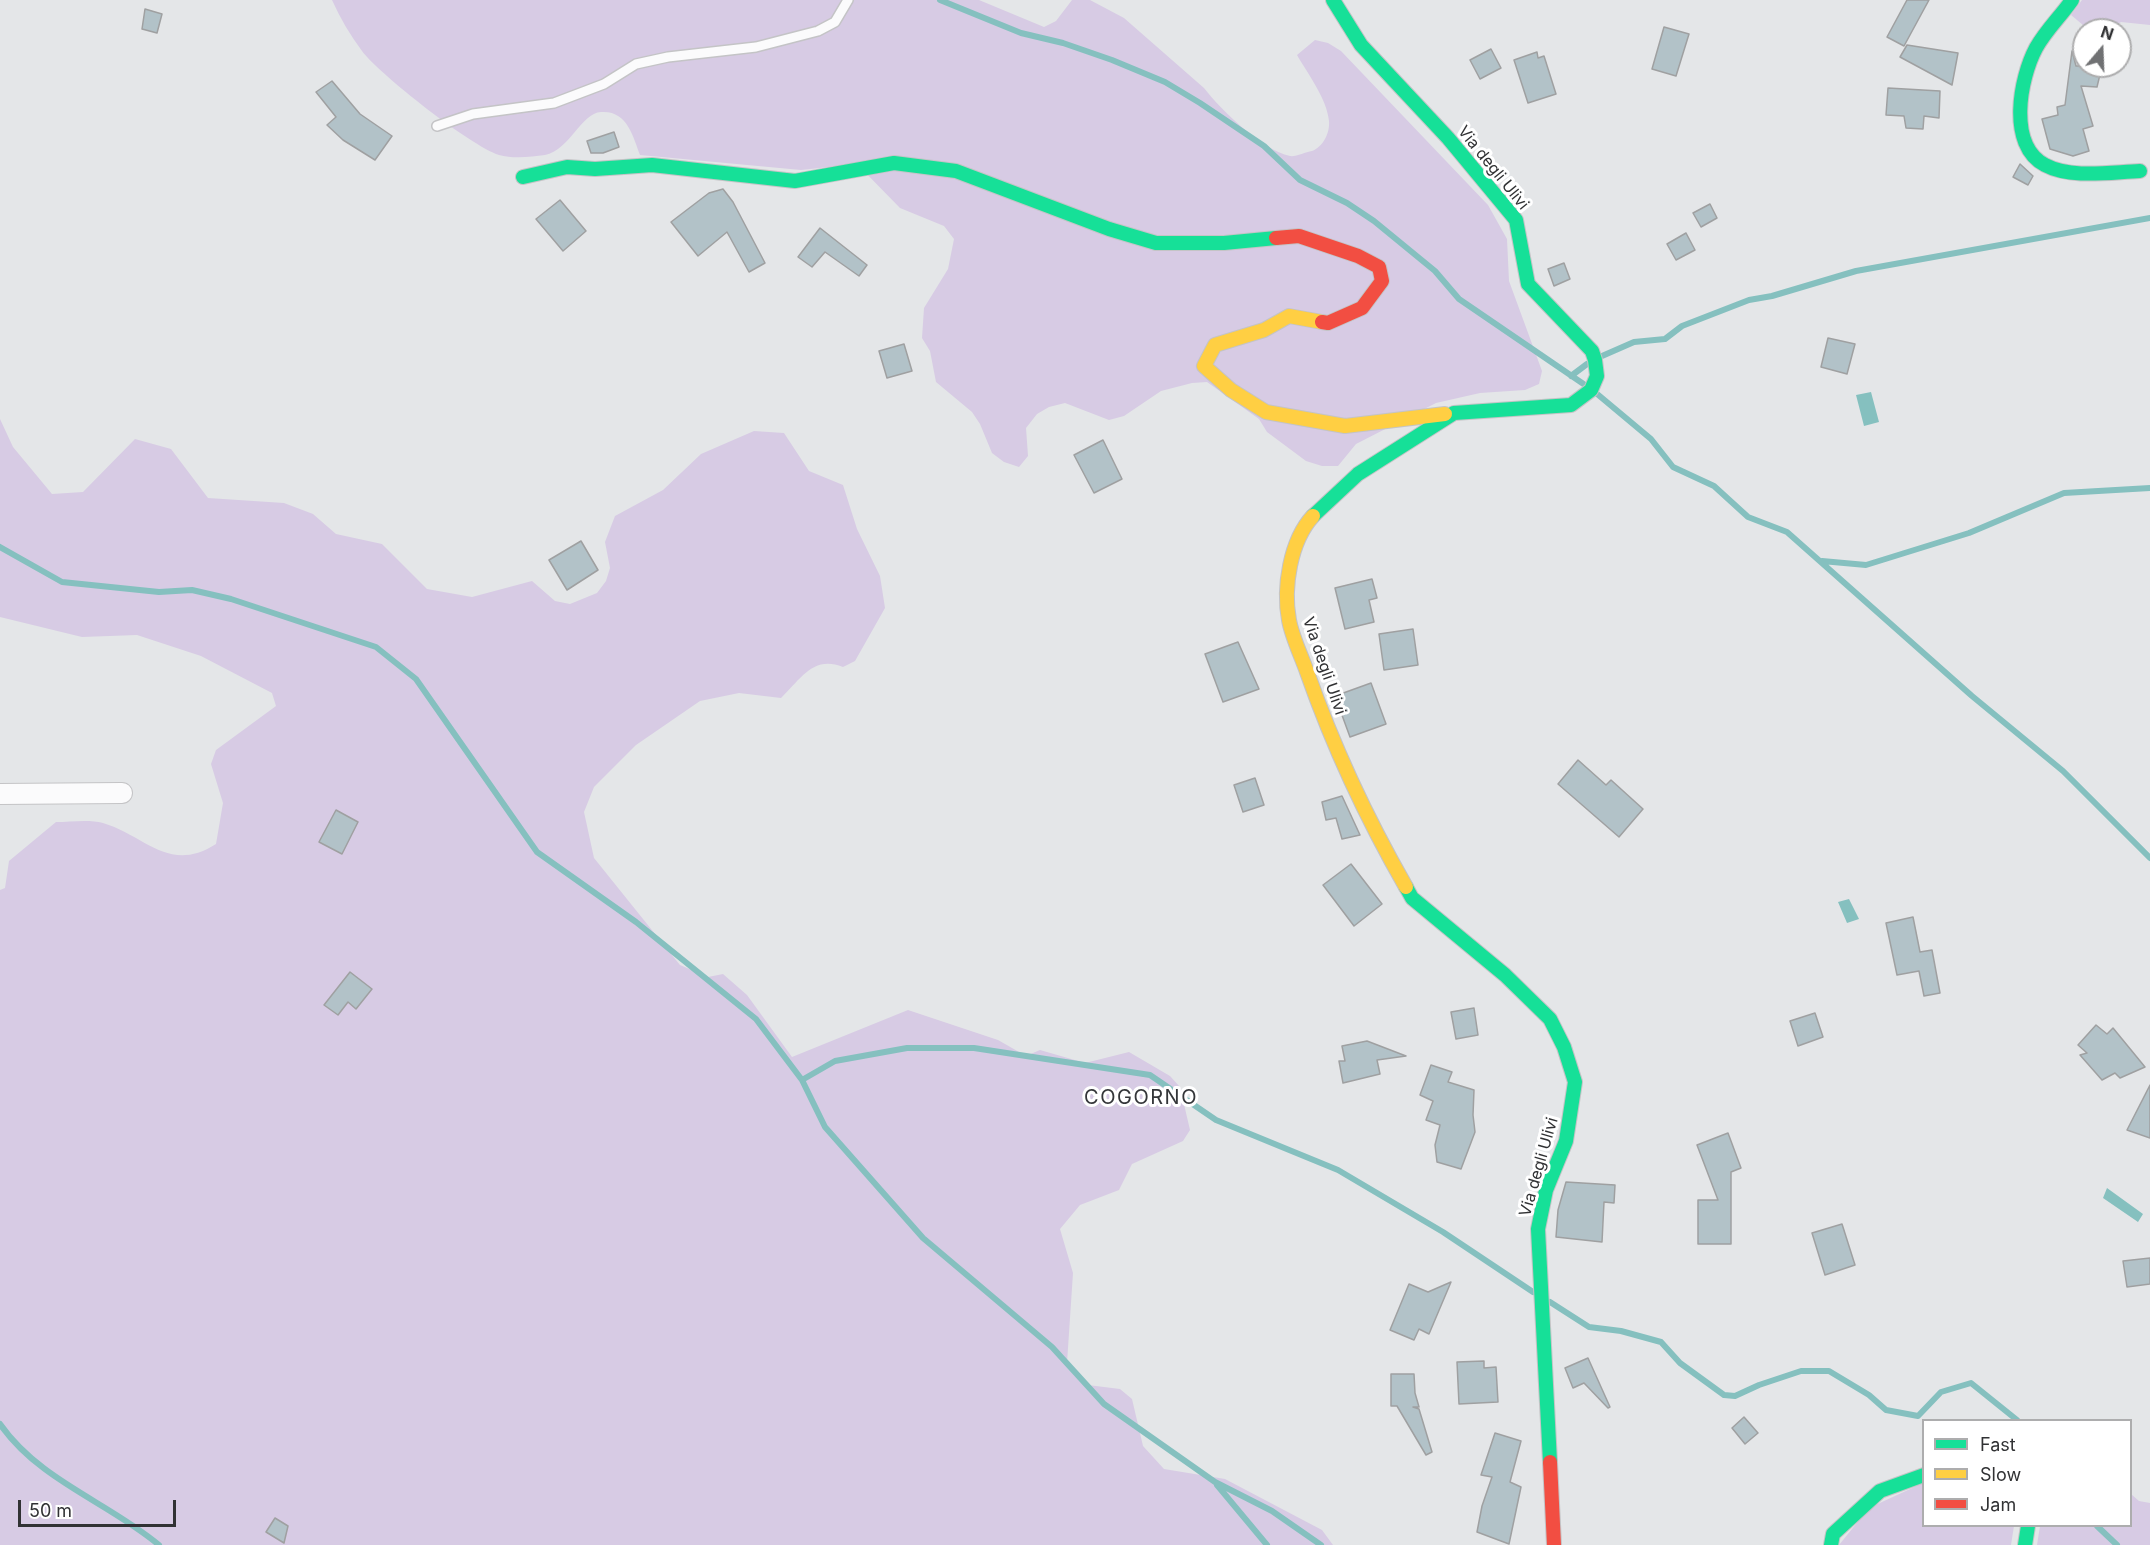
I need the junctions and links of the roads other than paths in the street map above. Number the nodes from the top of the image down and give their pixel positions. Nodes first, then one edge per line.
1 (848, 0) edge
2 (1333, 0) edge
3 (2072, 0) edge
4 (436, 126) dead end
5 (2145, 172) edge
6 (523, 177) dead end
7 (1454, 413) junction
8 (122, 793) dead end
9 (0, 794) edge
10 (1922, 1475) edge
11 (2028, 1527) edge
12 (1554, 1545) edge
13 (1831, 1545) edge
14 (2025, 1545) edge

1 - 4 lane
2 - 7 street, Via degli Ulivi
3 - 5 street
6 - 7 street
7 - 12 street, Via degli Ulivi
8 - 9 street
10 - 13 street
11 - 14 street

